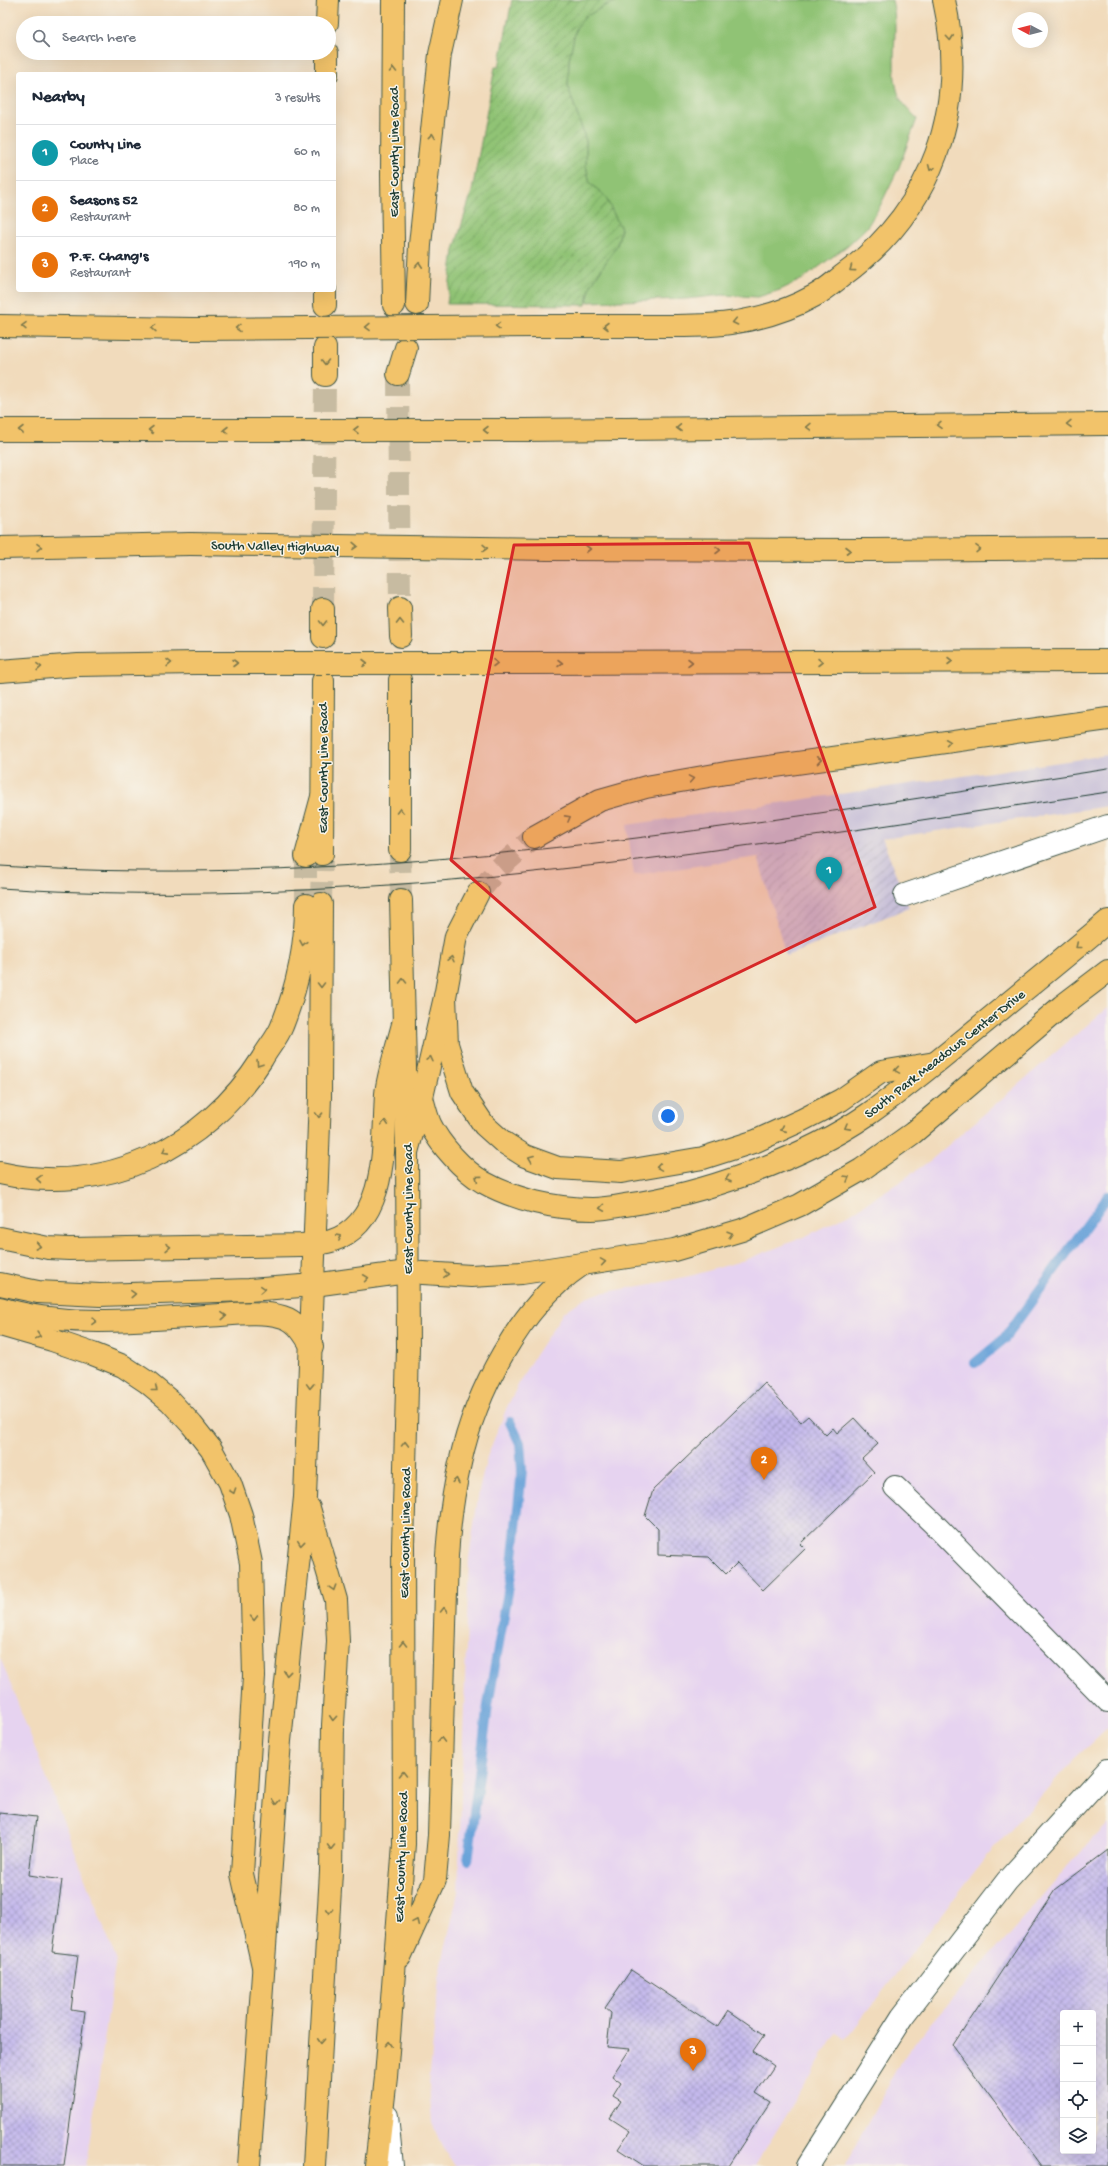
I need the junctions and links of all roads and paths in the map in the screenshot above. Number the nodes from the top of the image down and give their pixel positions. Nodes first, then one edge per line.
1 (328, 0) edge
2 (393, 0) edge
3 (452, 0) edge
4 (944, 0) edge
5 (328, 16) edge
6 (327, 60) edge
7 (327, 72) edge
8 (417, 304) dead end
9 (394, 305) dead end
10 (0, 326) edge
11 (324, 348) dead end
12 (402, 348) dead end
13 (398, 374) tunnel mouth
14 (325, 375) tunnel mouth
15 (1108, 424) edge
16 (0, 430) edge
17 (0, 548) edge
18 (1108, 548) edge
19 (400, 608) tunnel mouth
20 (323, 609) tunnel mouth
21 (400, 636) dead end
22 (323, 637) dead end
23 (1108, 661) edge
24 (0, 671) edge
25 (400, 680) dead end
26 (323, 681) dead end
27 (1108, 719) edge
28 (1108, 826) edge
29 (534, 837) tunnel mouth
30 (400, 850) tunnel mouth
31 (314, 855) tunnel mouth
32 (478, 892) tunnel mouth
33 (905, 895) dead end
34 (401, 900) tunnel mouth
35 (1108, 921) edge
36 (1108, 970) edge
37 (445, 998) junction
38 (404, 1020) junction
39 (935, 1063) junction
40 (422, 1097) junction
41 (407, 1152) junction
42 (0, 1173) edge
43 (0, 1238) edge
44 (315, 1244) junction
45 (582, 1264) junction
46 (407, 1272) junction
47 (0, 1284) edge
48 (314, 1286) junction
49 (0, 1308) edge
50 (0, 1325) edge
51 (312, 1347) junction
52 (895, 1486) dead end
53 (305, 1497) junction
54 (1108, 1701) edge
55 (1108, 1770) edge
56 (263, 1966) junction
57 (394, 1970) junction
58 (386, 2077) junction
59 (249, 2166) edge
60 (314, 2166) edge
61 (376, 2166) edge
62 (392, 2166) edge
63 (808, 2166) edge

1 - 5 main road
9 -> 2 main road, East County Line Road
8 -> 3 main road
4 -> 10 main road, bridge
6 - 7 main road
11 -> 14 main road
12 - 13 main road
15 -> 16 main road, bridge
17 -> 18 main road, South Valley Highway, bridge
21 -> 19 main road
20 -> 22 main road
24 -> 23 main road, bridge
30 -> 25 main road
26 - 31 main road, East County Line Road
29 -> 27 main road
28 - 33 street
37 -> 32 main road
38 -> 34 main road, East County Line Road
35 -> 39 main road, South Park Meadows Center Drive
45 -> 36 main road
39 -> 37 main road
40 -> 37 main road
38 - 40 main road, South Park Meadows Center Drive
38 - 41 main road, East County Line Road
44 -> 38 main road
39 -> 40 main road, South Park Meadows Center Drive
40 - 41 main road
41 - 46 main road, East County Line Road
42 - 44 main road
43 -> 44 main road
44 - 48 main road
46 -> 45 main road
57 -> 45 main road
48 -> 46 main road
57 -> 46 main road, East County Line Road
47 -> 48 main road
48 - 51 main road
49 -> 51 main road
50 -> 56 main road
51 -> 53 main road
52 - 54 street
53 -> 56 main road
53 -> 60 main road
55 - 63 street
56 - 59 main road
58 -> 57 main road, East County Line Road
58 - 61 main road, East County Line Road
58 - 62 street

